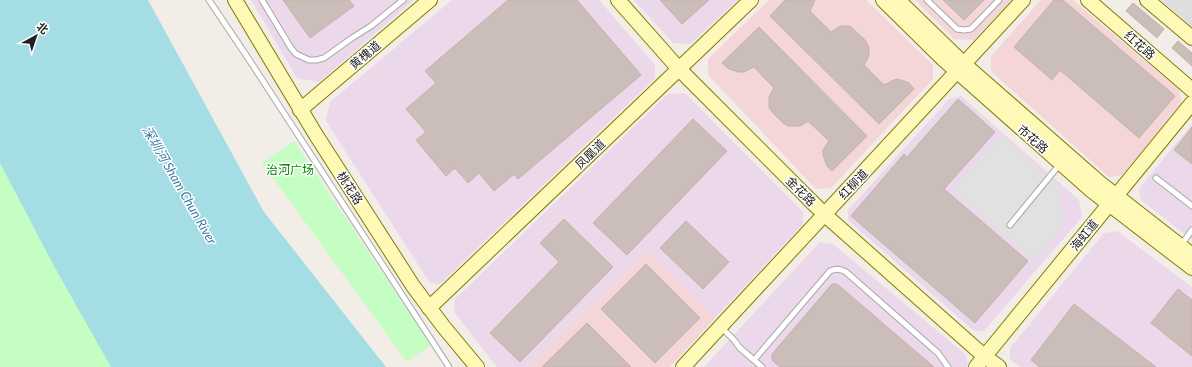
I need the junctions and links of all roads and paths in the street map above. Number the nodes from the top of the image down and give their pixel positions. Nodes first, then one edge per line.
1 (209, 0) edge
2 (234, 0) edge
3 (262, 0) edge
4 (403, 0) edge
5 (618, 0) edge
6 (751, 0) edge
7 (883, 0) edge
8 (898, 0) edge
9 (927, 0) edge
10 (1000, 0) edge
11 (1024, 0) edge
12 (1088, 0) edge
13 (1147, 0) edge
14 (426, 1) edge
15 (1192, 38) edge
16 (961, 68) junction
17 (679, 69) junction
18 (1192, 90) edge
19 (1192, 103) edge
20 (300, 110) junction
21 (1060, 163) junction
22 (1156, 178) dead end
23 (1112, 200) junction
24 (1192, 206) edge
25 (824, 214) junction
26 (1010, 225) dead end
27 (1192, 230) edge
28 (1180, 246) junction
29 (1192, 255) edge
30 (1192, 268) edge
31 (429, 308) junction
32 (720, 327) junction
33 (754, 360) junction
34 (980, 362) edge
35 (947, 366) edge
36 (449, 367) edge
37 (477, 367) edge
38 (683, 367) edge
39 (762, 367) edge
40 (999, 367) edge

1 - 36 lane
2 - 20 street, 桃花路
3 - 4 lane
5 - 17 street, 金花路
6 - 17 street, 凤凰道
7 - 16 street, 市花路
8 - 16 street, 市花路
9 - 10 lane
11 - 16 street, 红柳道
12 - 18 street, 红花路
13 - 15 street
14 - 20 street, 黄槐道
16 - 21 street, 市花路
16 - 23 street, 市花路
16 - 25 street, 红柳道
17 - 25 street, 金花路
17 - 31 street, 凤凰道
19 - 23 street, 海虹道
20 - 31 street, 桃花路
21 - 23 street, 市花路
21 - 26 lane
22 - 24 lane
23 - 28 street, 市花路
23 - 30 street, 市花路
23 - 34 street, 海虹道
25 - 32 street, 红柳道
25 - 34 street, 金花路
27 - 28 lane
28 - 29 street, 市花路
31 - 37 street, 桃花路
32 - 33 lane
32 - 38 street, 红柳道
33 - 35 lane
33 - 39 lane
34 - 40 street, 金花路

